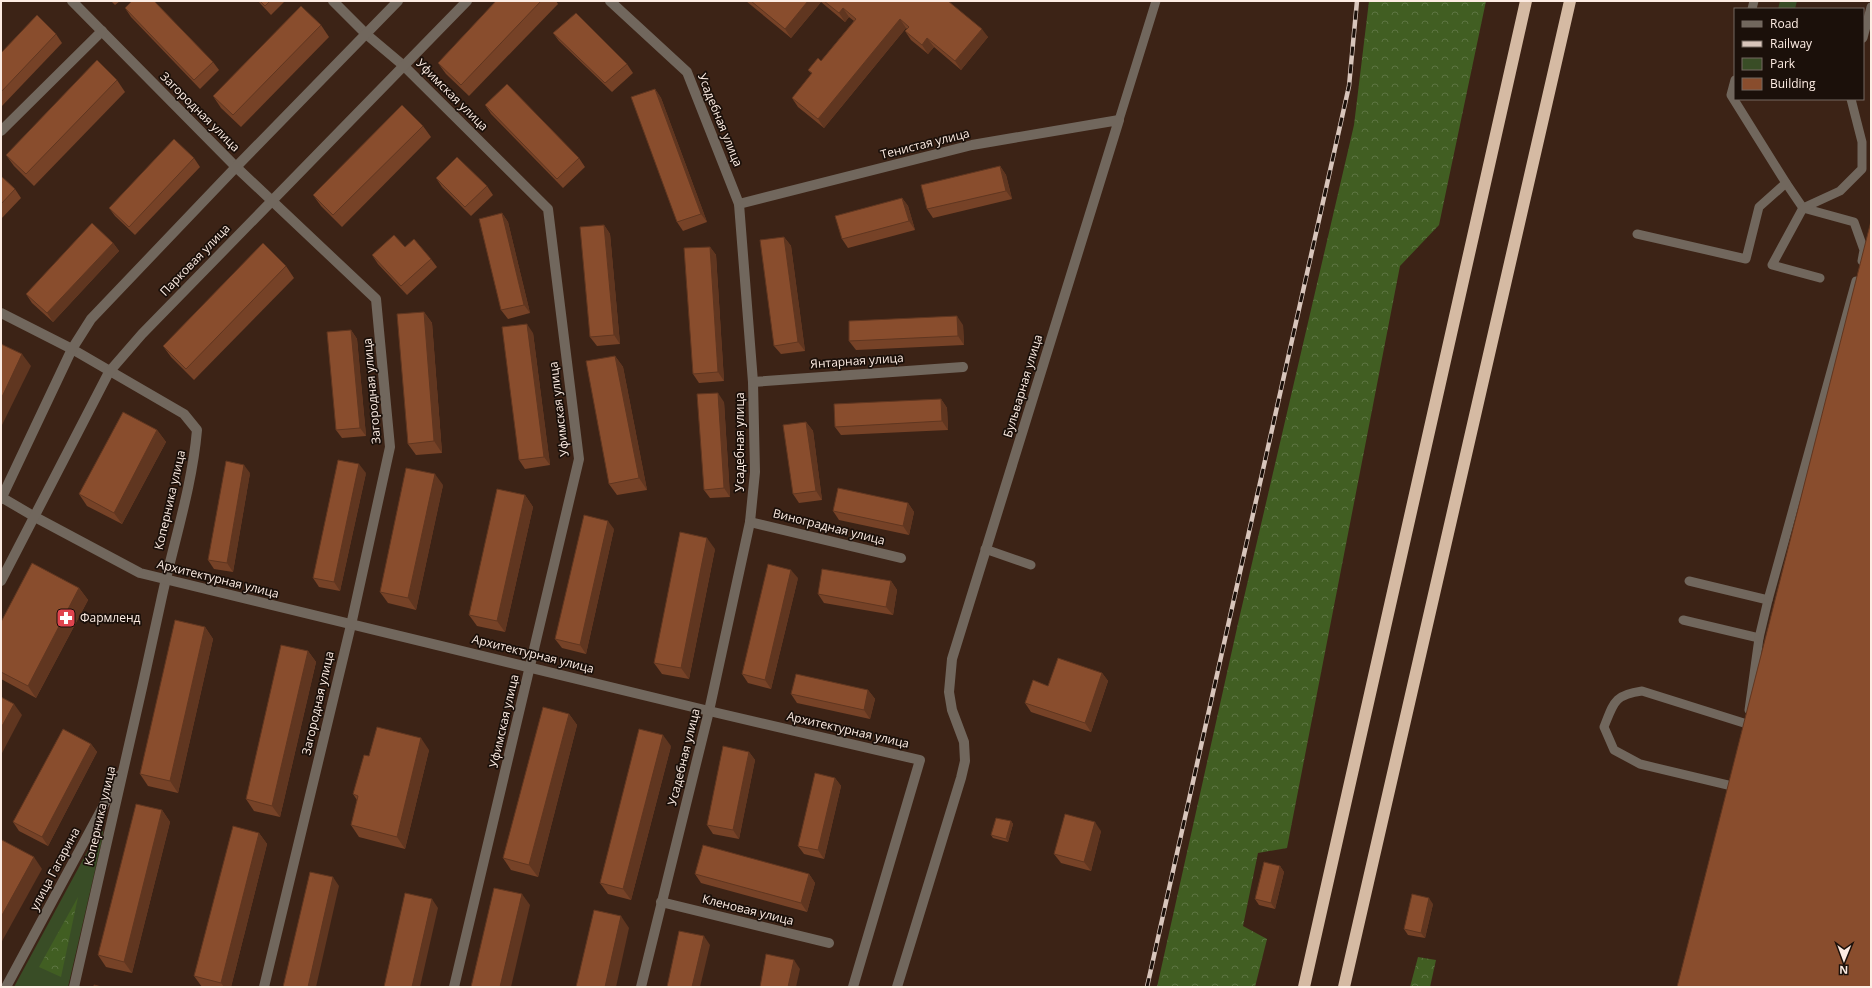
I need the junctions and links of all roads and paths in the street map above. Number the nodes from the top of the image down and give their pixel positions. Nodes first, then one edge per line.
1 (72, 1) edge
2 (333, 1) edge
3 (398, 1) edge
4 (466, 1) edge
5 (610, 1) edge
6 (1156, 1) edge
7 (1526, 1) edge
8 (1570, 1) edge
9 (1871, 7) edge
10 (102, 31) junction
11 (366, 34) junction
12 (1864, 34) edge
13 (404, 66) junction
14 (1734, 84) edge
15 (1734, 100) edge
16 (1734, 100) edge
17 (1851, 100) edge
18 (1120, 120) junction
19 (1, 131) edge
20 (236, 167) junction
21 (1786, 183) junction
22 (271, 201) junction
23 (739, 204) junction
24 (1803, 208) junction
25 (1638, 234) dead end
26 (1820, 278) dead end
27 (1, 313) edge
28 (72, 349) junction
29 (962, 367) dead end
30 (109, 372) junction
31 (753, 382) junction
32 (1, 498) edge
33 (35, 517) junction
34 (750, 522) junction
35 (986, 548) junction
36 (901, 558) dead end
37 (1031, 565) dead end
38 (166, 579) junction
39 (1, 581) edge
40 (1689, 581) dead end
41 (1768, 600) junction
42 (1683, 620) dead end
43 (351, 625) junction
44 (1759, 638) junction
45 (530, 666) junction
46 (709, 711) junction
47 (126, 763) junction
48 (1732, 786) edge
49 (661, 902) junction
50 (829, 943) dead end
51 (6, 987) edge
52 (74, 987) edge
53 (264, 987) edge
54 (454, 987) edge
55 (641, 987) edge
56 (853, 987) edge
57 (897, 987) edge
58 (1304, 987) edge
59 (1344, 987) edge

1 - 10 street, Загородная улица
2 - 11 street, Уфимская улица
3 - 11 street
4 - 13 street, Парковая улица
5 - 23 street, Усадебная улица
6 - 18 lane
7 - 58 highway
8 - 59 highway
9 - 12 lane
10 - 19 street
10 - 20 street, Загородная улица
11 - 13 street, Уфимская улица
11 - 20 street
13 - 22 street, Парковая улица
13 - 45 street, Уфимская улица
14 - 15 lane
16 - 21 lane
17 - 24 lane
18 - 23 street, Тенистая улица
18 - 35 street, Бульварная улица
20 - 22 street, Загородная улица
20 - 28 street
21 - 24 lane
21 - 25 lane
22 - 30 street, Парковая улица
22 - 43 street, Загородная улица
23 - 31 street, Усадебная улица
24 - 26 lane
24 - 41 lane
27 - 28 street, Коперника улица
28 - 30 street, Коперника улица
28 - 32 street
29 - 31 street, Янтарная улица
30 - 33 street, Парковая улица
30 - 38 street, Коперника улица
31 - 34 street, Усадебная улица
32 - 33 street, Архитектурная улица
33 - 38 street, Архитектурная улица
33 - 39 street, Парковая улица
34 - 36 street, Виноградная улица
34 - 46 street, Усадебная улица
35 - 37 lane
35 - 57 street, Бульварная улица
38 - 43 street, Архитектурная улица
38 - 47 street, Коперника улица
40 - 41 lane
41 - 44 lane
42 - 44 lane
43 - 45 street, Архитектурная улица
43 - 53 street, Загородная улица
44 - 48 lane
45 - 46 street, Архитектурная улица
45 - 54 street, Уфимская улица
46 - 49 street, Усадебная улица
46 - 56 street, Архитектурная улица
47 - 51 street, улица Гагарина
47 - 52 street, Коперника улица
49 - 50 street, Кленовая улица
49 - 55 street, Усадебная улица

